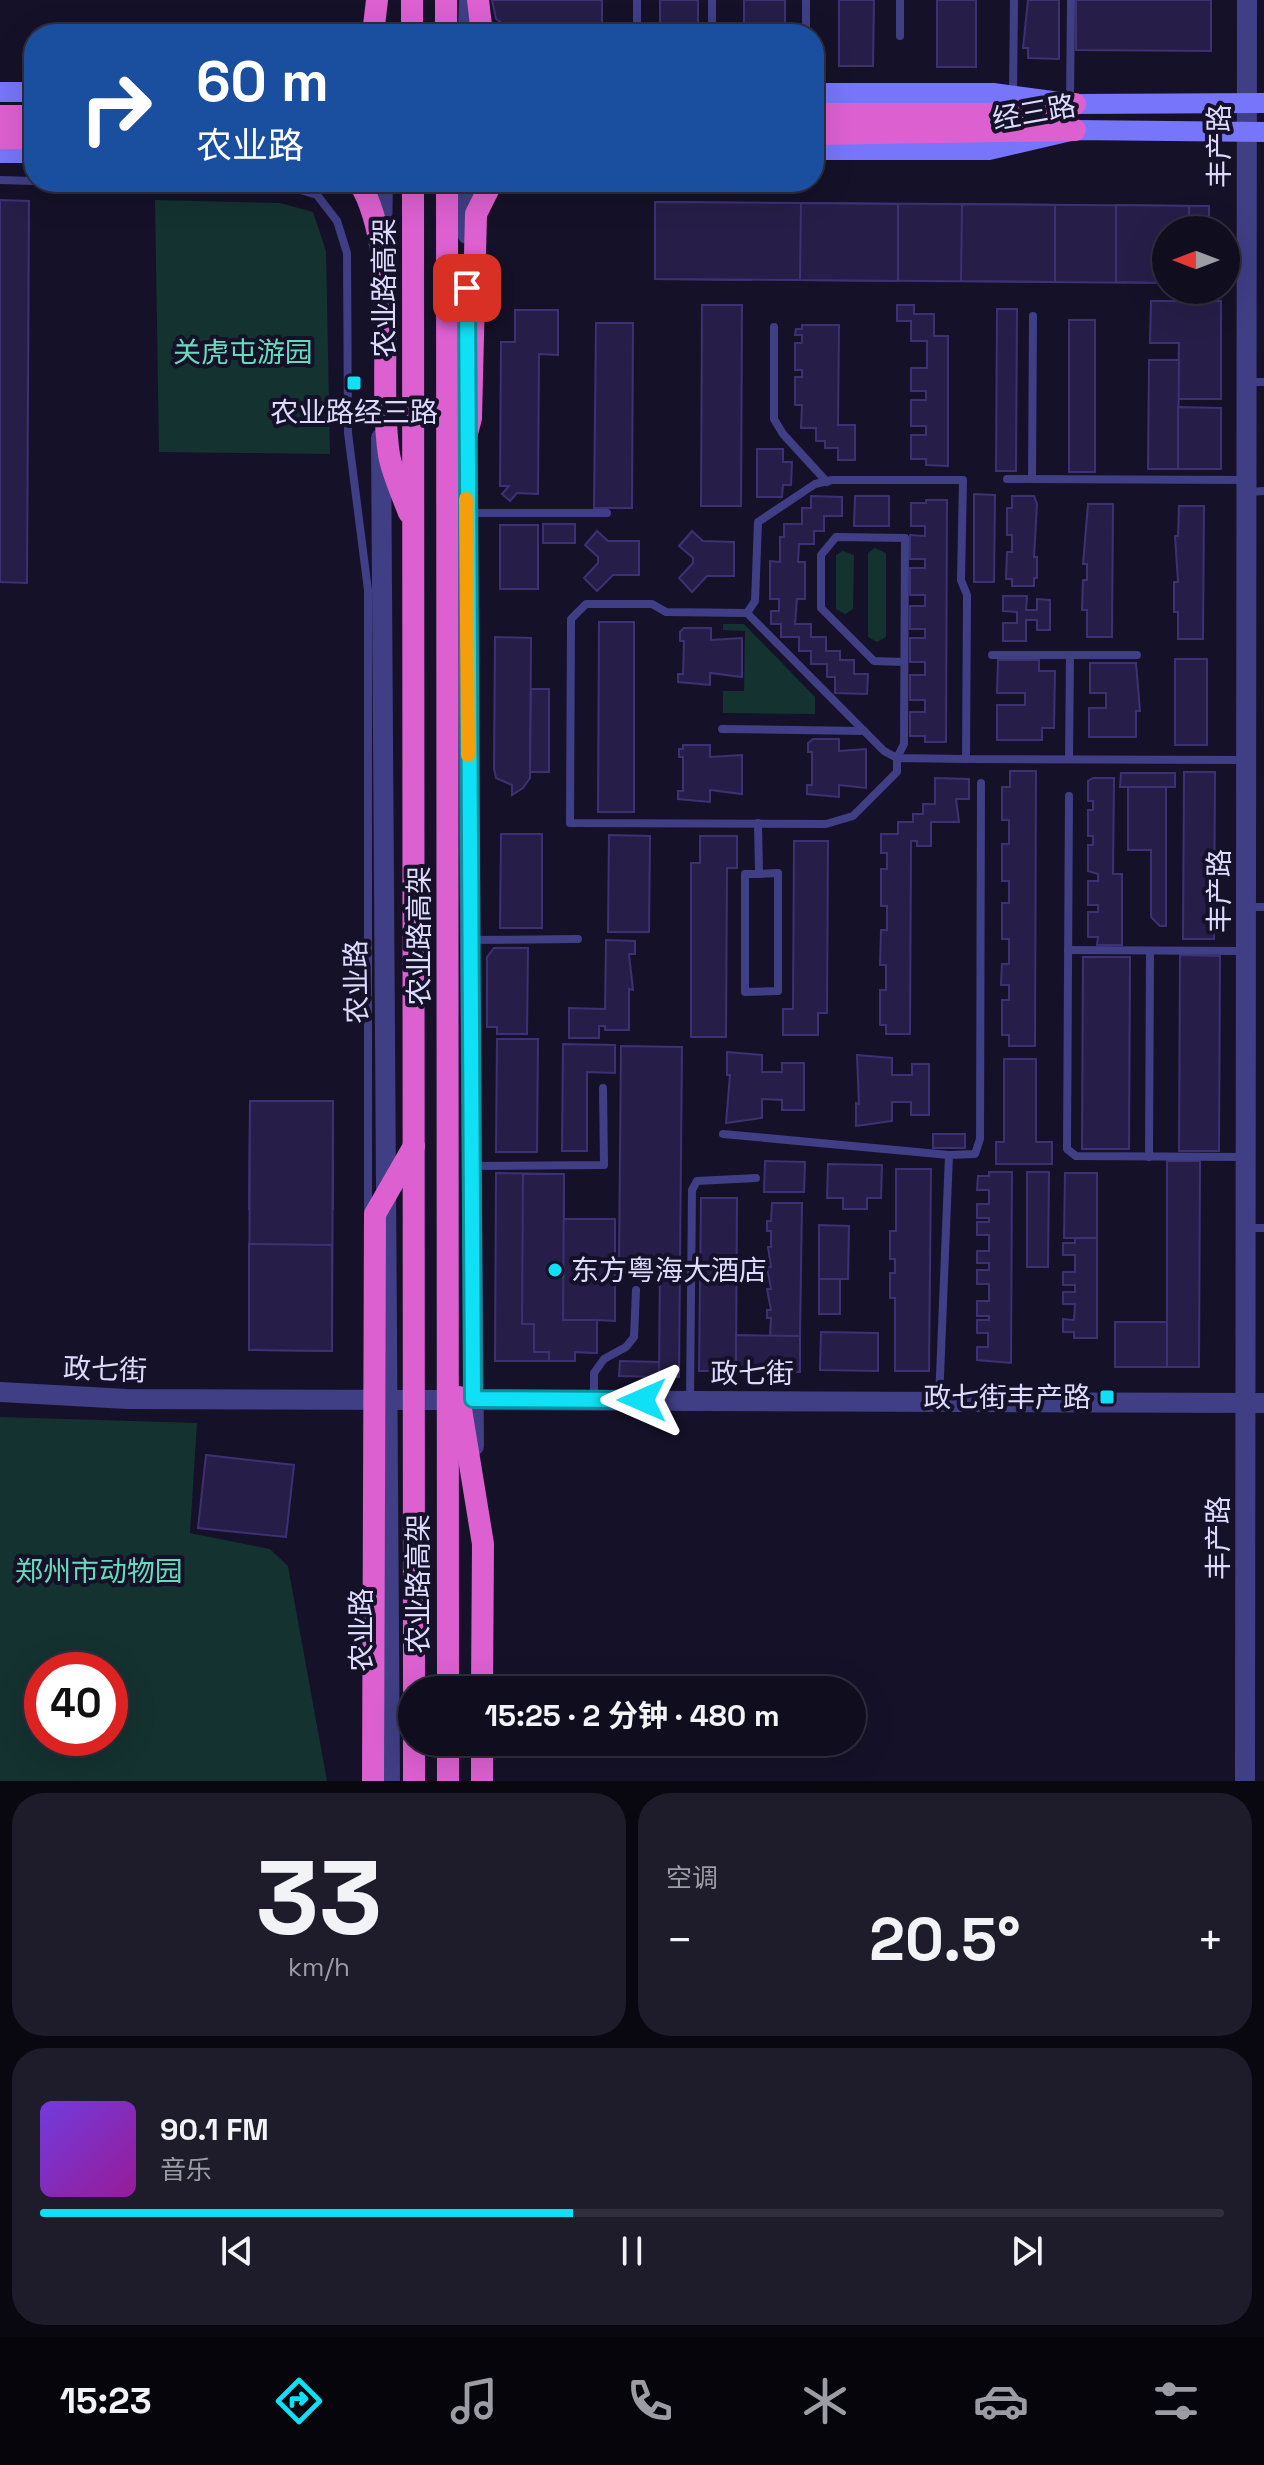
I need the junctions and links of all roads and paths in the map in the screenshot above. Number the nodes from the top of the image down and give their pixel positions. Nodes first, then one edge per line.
1 (377, 0) edge
2 (385, 0) edge
3 (412, 0) edge
4 (446, 0) edge
5 (469, 0) edge
6 (478, 0) edge
7 (637, 0) edge
8 (712, 0) edge
9 (806, 0) edge
10 (900, 0) edge
11 (1014, 0) edge
12 (1071, 0) edge
13 (1247, 0) edge
14 (374, 24) edge
15 (384, 24) edge
16 (412, 24) edge
17 (446, 24) edge
18 (468, 24) edge
19 (481, 24) edge
20 (637, 24) edge
21 (712, 24) edge
22 (806, 24) edge
23 (900, 36) dead end
24 (0, 92) edge
25 (24, 92) edge
26 (824, 93) edge
27 (1013, 96) junction
28 (1256, 103) edge
29 (1073, 104) junction
30 (824, 114) edge
31 (0, 116) edge
32 (24, 116) edge
33 (1075, 130) junction
34 (1256, 132) edge
35 (824, 134) edge
36 (0, 138) edge
37 (24, 138) edge
38 (824, 150) edge
39 (0, 153) edge
40 (24, 153) edge
41 (0, 180) edge
42 (24, 181) edge
43 (307, 192) edge
44 (365, 192) edge
45 (383, 192) edge
46 (413, 192) edge
47 (447, 192) edge
48 (468, 192) edge
49 (487, 192) edge
50 (1033, 316) dead end
51 (774, 327) dead end
52 (1256, 382) edge
53 (1007, 479) dead end
54 (1032, 479) junction
55 (827, 482) junction
56 (1253, 488) edge
57 (457, 510) junction
58 (607, 513) dead end
59 (414, 524) junction
60 (747, 613) junction
61 (992, 655) dead end
62 (1070, 655) junction
63 (1137, 655) dead end
64 (904, 662) junction
65 (722, 729) dead end
66 (864, 731) junction
67 (897, 758) junction
68 (966, 759) junction
69 (1069, 759) junction
70 (1247, 760) junction
71 (981, 783) dead end
72 (1069, 796) dead end
73 (758, 823) junction
74 (759, 874) junction
75 (1256, 907) edge
76 (578, 939) dead end
77 (470, 940) junction
78 (1068, 950) junction
79 (1150, 951) junction
80 (1247, 951) junction
81 (603, 1088) dead end
82 (723, 1134) dead end
83 (414, 1145) junction
84 (949, 1155) junction
85 (1149, 1157) junction
86 (1247, 1157) junction
87 (471, 1166) junction
88 (756, 1178) dead end
89 (1255, 1228) edge
90 (636, 1290) dead end
91 (449, 1334) junction
92 (0, 1392) edge
93 (377, 1399) junction
94 (473, 1399) junction
95 (594, 1400) junction
96 (690, 1400) junction
97 (939, 1402) junction
98 (1255, 1403) edge
99 (414, 1676) edge
100 (448, 1676) edge
101 (473, 1676) edge
102 (482, 1676) edge
103 (414, 1756) edge
104 (448, 1756) edge
105 (472, 1756) edge
106 (482, 1756) edge
107 (373, 1781) edge
108 (390, 1781) edge
109 (414, 1781) edge
110 (448, 1781) edge
111 (472, 1781) edge
112 (482, 1781) edge
113 (1245, 1781) edge

1 - 14 highway
2 - 15 street
3 - 16 highway
4 - 17 highway
5 - 18 street
6 - 19 highway
7 - 20 lane
8 - 21 lane
9 - 22 lane
10 - 23 lane
11 - 27 lane
12 - 29 lane
13 - 28 street, 丰产路
24 - 25 main road
26 - 27 main road, 经三路
27 - 29 main road, 经三路
28 - 29 main road, 经三路
28 - 34 street, 丰产路
29 - 30 highway
31 - 32 highway
33 - 34 main road, 经三路
33 - 35 highway
33 - 38 main road, 经三路
34 - 52 street, 丰产路
36 - 37 highway
39 - 40 main road
41 - 42 lane
43 - 93 lane
44 - 59 highway, bridge
45 - 93 street, 农业路
46 - 59 highway, 农业路高架, bridge
47 - 57 highway, 农业路高架, bridge
48 - 57 street
49 - 57 highway, bridge
50 - 54 lane
51 - 55 lane
52 - 56 street, 丰产路
53 - 54 lane
54 - 56 lane
55 - 60 lane
55 - 68 lane
56 - 70 street, 丰产路
57 - 58 lane
57 - 77 street
57 - 91 highway, 农业路高架, bridge
59 - 83 highway, 农业路高架, bridge
60 - 66 lane
60 - 73 lane
61 - 62 lane
62 - 63 lane
62 - 69 lane
64 - 64 lane
64 - 67 lane
65 - 66 lane
66 - 67 lane
67 - 68 lane
67 - 73 lane
68 - 69 lane
69 - 70 lane
70 - 75 street, 丰产路
71 - 84 lane
72 - 78 lane
73 - 74 lane
74 - 74 lane
75 - 80 street, 丰产路
76 - 77 lane
77 - 87 street
78 - 79 lane
78 - 85 lane
79 - 80 lane
79 - 85 lane
80 - 86 street, 丰产路
81 - 87 lane
82 - 84 lane
83 - 99 highway, 农业路高架, bridge
83 - 107 highway, bridge
84 - 97 lane
85 - 86 lane
86 - 89 street, 丰产路
87 - 94 street
88 - 96 lane
89 - 98 street, 丰产路
90 - 95 lane
91 - 100 highway, 农业路高架, bridge
91 - 102 highway, bridge
92 - 93 street, 政七街
93 - 94 street, 政七街
93 - 108 street, 农业路
94 - 95 street, 政七街
94 - 101 street
95 - 96 street, 政七街
96 - 97 street, 政七街
97 - 98 street, 政七街
98 - 113 street, 丰产路
103 - 109 highway
104 - 110 highway
105 - 111 street
106 - 112 highway

